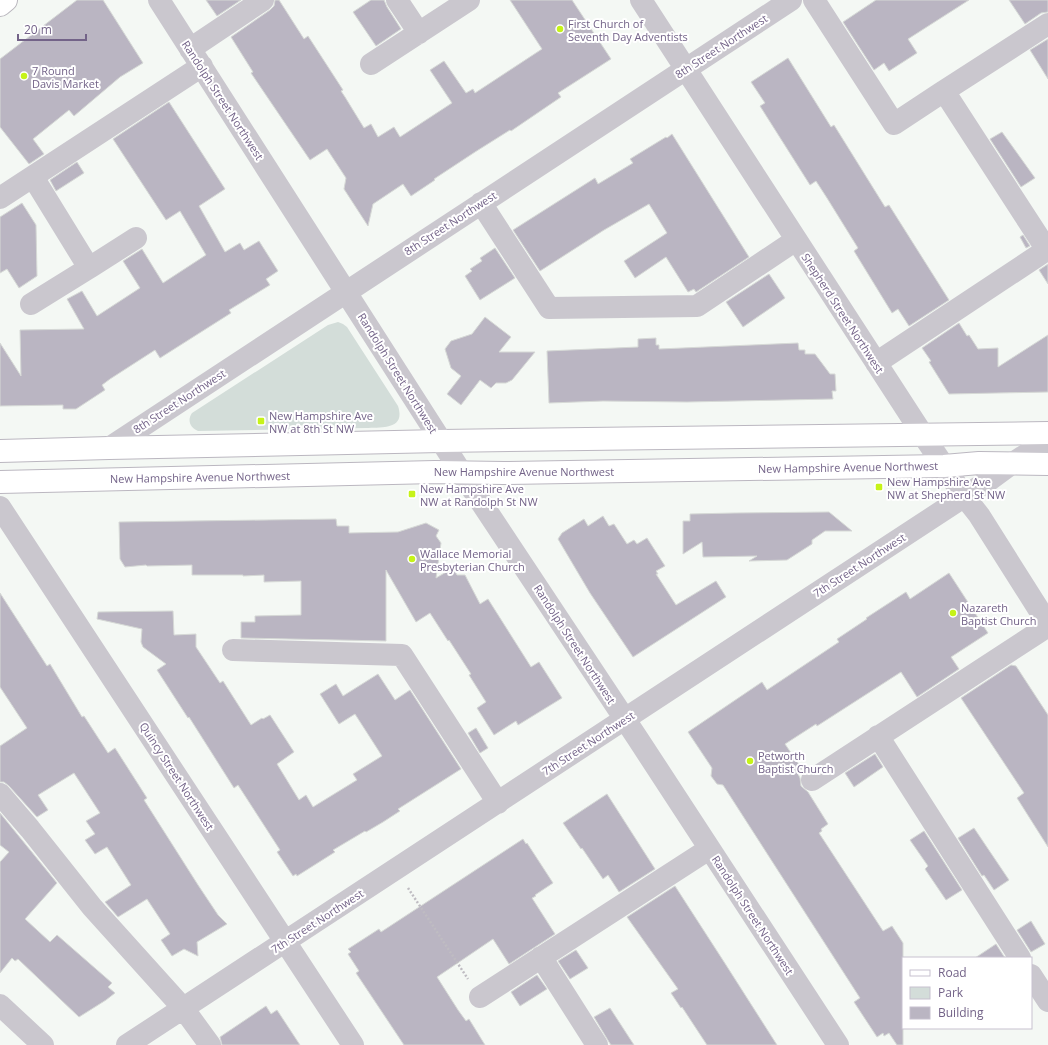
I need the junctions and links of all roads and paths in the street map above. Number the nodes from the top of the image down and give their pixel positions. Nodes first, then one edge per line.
1 (6, 0) edge
2 (159, 0) edge
3 (263, 0) edge
4 (397, 0) edge
5 (469, 0) edge
6 (641, 0) edge
7 (791, 0) edge
8 (814, 0) edge
9 (0, 5) edge
10 (1048, 24) edge
11 (419, 33) junction
12 (196, 58) junction
13 (371, 64) dead end
14 (686, 69) junction
15 (944, 91) junction
16 (33, 177) junction
17 (0, 198) edge
18 (481, 203) junction
19 (136, 238) dead end
20 (796, 240) junction
21 (1047, 249) edge
22 (89, 268) junction
23 (346, 291) junction
24 (32, 304) dead end
25 (876, 362) junction
26 (1048, 434) edge
27 (923, 435) junction
28 (1048, 440) edge
29 (441, 441) junction
30 (109, 448) junction
31 (0, 451) edge
32 (1048, 464) edge
33 (1010, 465) junction
34 (944, 466) junction
35 (461, 472) junction
36 (0, 482) edge
37 (964, 496) junction
38 (1, 511) edge
39 (1048, 625) edge
40 (233, 650) dead end
41 (624, 719) junction
42 (878, 736) junction
43 (812, 780) dead end
44 (0, 794) edge
45 (498, 803) junction
46 (710, 849) junction
47 (407, 886) dead end
48 (286, 942) junction
49 (541, 957) junction
50 (1019, 957) edge
51 (1032, 977) edge
52 (480, 997) joint
53 (1048, 1001) edge
54 (0, 1005) edge
55 (183, 1008) junction
56 (43, 1045) edge
57 (127, 1045) edge
58 (210, 1045) edge
59 (353, 1045) edge
60 (597, 1045) edge
61 (838, 1045) edge

1 - 9 main road
2 - 12 street, Randolph Street Northwest
3 - 12 street
4 - 11 street
5 - 11 street
6 - 14 street, Shepherd Street Northwest
7 - 14 street, 8th Street Northwest
8 - 15 street
10 - 15 street
11 - 13 street
12 - 16 street
12 - 23 street, Randolph Street Northwest
14 - 18 street, 8th Street Northwest
14 - 20 street, Shepherd Street Northwest
15 - 21 street
16 - 17 street
16 - 22 street
18 - 20 street
18 - 23 street, 8th Street Northwest
19 - 22 street
20 - 25 street, Shepherd Street Northwest
21 - 25 street
22 - 24 street
23 - 29 street, Randolph Street Northwest
23 - 30 street, 8th Street Northwest
25 - 27 street, Shepherd Street Northwest
26 - 27 main road
27 - 29 main road
27 - 34 street, Shepherd Street Northwest
28 - 33 street, 7th Street Northwest
29 - 30 main road
29 - 35 street, Randolph Street Northwest
30 - 31 main road
32 - 33 main road, New Hampshire Avenue Northwest
33 - 34 main road, New Hampshire Avenue Northwest
33 - 37 street, 7th Street Northwest
34 - 35 main road, New Hampshire Avenue Northwest
34 - 37 street, Shepherd Street Northwest
35 - 36 main road, New Hampshire Avenue Northwest
35 - 41 street, Randolph Street Northwest
37 - 39 street, Shepherd Street Northwest
37 - 41 street, 7th Street Northwest
38 - 48 street, Quincy Street Northwest
39 - 42 street
40 - 45 street
41 - 45 street, 7th Street Northwest
41 - 46 street, Randolph Street Northwest
42 - 43 street
42 - 50 street
44 - 55 street
45 - 48 street, 7th Street Northwest
46 - 49 street
46 - 61 street, Randolph Street Northwest
47 - 52 path
48 - 55 street, 7th Street Northwest
48 - 59 street, Quincy Street Northwest
49 - 52 street
49 - 60 street
51 - 53 street
54 - 56 street
55 - 57 street, 7th Street Northwest
55 - 58 street

